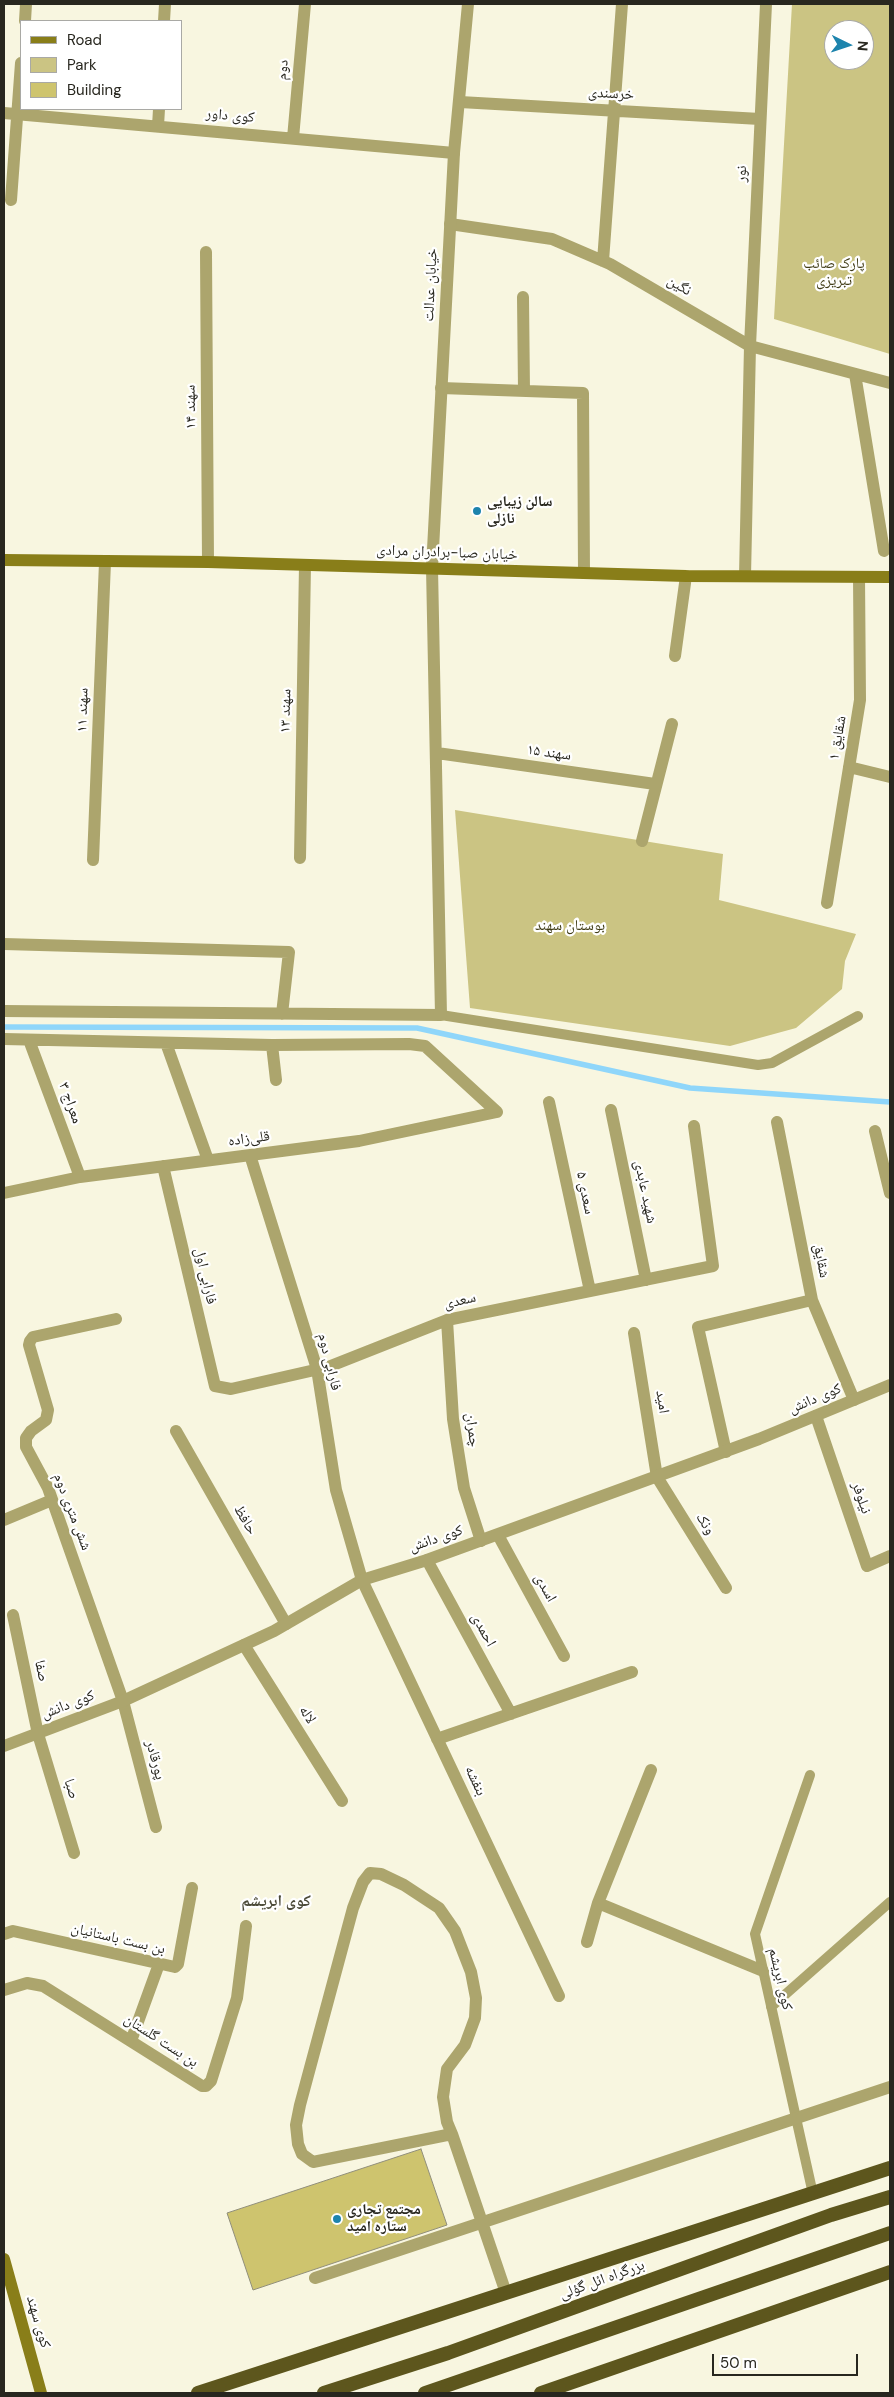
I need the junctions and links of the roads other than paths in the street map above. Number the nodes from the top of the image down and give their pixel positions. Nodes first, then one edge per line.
1 (26, 4) edge
2 (165, 4) edge
3 (305, 4) edge
4 (468, 4) edge
5 (622, 4) edge
6 (766, 4) edge
7 (25, 20) edge
8 (164, 20) edge
9 (20, 76) edge
10 (460, 102) junction
11 (159, 110) edge
12 (614, 110) junction
13 (4, 113) edge
14 (17, 114) junction
15 (760, 120) junction
16 (158, 126) junction
17 (293, 138) junction
18 (454, 152) junction
19 (11, 200) dead end
20 (450, 224) junction
21 (206, 252) dead end
22 (603, 261) junction
23 (523, 297) dead end
24 (750, 346) junction
25 (855, 374) junction
26 (890, 383) edge
27 (441, 388) junction
28 (524, 391) junction
29 (884, 551) dead end
30 (4, 560) edge
31 (105, 562) junction
32 (208, 562) junction
33 (305, 565) junction
34 (432, 568) junction
35 (584, 573) junction
36 (686, 576) junction
37 (745, 576) junction
38 (859, 577) junction
39 (890, 577) edge
40 (675, 656) dead end
41 (672, 724) dead end
42 (437, 753) junction
43 (849, 767) junction
44 (890, 777) edge
45 (656, 784) junction
46 (642, 841) dead end
47 (300, 858) dead end
48 (93, 860) dead end
49 (827, 903) dead end
50 (4, 944) edge
51 (4, 1010) edge
52 (282, 1014) junction
53 (441, 1016) junction
54 (858, 1016) dead end
55 (4, 1039) edge
56 (29, 1040) junction
57 (166, 1043) junction
58 (272, 1045) junction
59 (276, 1080) dead end
60 (549, 1102) dead end
61 (612, 1110) dead end
62 (777, 1122) dead end
63 (694, 1126) dead end
64 (875, 1130) dead end
65 (250, 1155) junction
66 (208, 1160) junction
67 (163, 1166) junction
68 (80, 1177) junction
69 (4, 1193) edge
70 (890, 1193) edge
71 (646, 1280) junction
72 (590, 1291) junction
73 (812, 1300) junction
74 (116, 1319) dead end
75 (447, 1320) junction
76 (634, 1333) dead end
77 (317, 1369) junction
78 (890, 1385) edge
79 (221, 1389) joint
80 (854, 1400) junction
81 (816, 1416) junction
82 (176, 1431) dead end
83 (726, 1452) junction
84 (657, 1477) junction
85 (52, 1500) junction
86 (4, 1520) edge
87 (498, 1535) junction
88 (481, 1541) junction
89 (890, 1556) edge
90 (427, 1560) junction
91 (362, 1580) junction
92 (726, 1588) dead end
93 (13, 1615) dead end
94 (286, 1624) junction
95 (244, 1645) junction
96 (564, 1656) dead end
97 (632, 1672) dead end
98 (123, 1701) junction
99 (511, 1714) junction
100 (38, 1734) junction
101 (437, 1740) junction
102 (4, 1746) edge
103 (651, 1770) dead end
104 (810, 1775) dead end
105 (342, 1801) dead end
106 (156, 1826) dead end
107 (74, 1853) dead end
108 (192, 1888) dead end
109 (890, 1902) edge
110 (598, 1903) junction
111 (246, 1926) dead end
112 (4, 1934) edge
113 (587, 1942) dead end
114 (159, 1964) junction
115 (763, 1970) junction
116 (4, 1990) edge
117 (559, 1996) dead end
118 (771, 2007) junction
119 (131, 2041) junction
120 (890, 2087) edge
121 (797, 2119) junction
122 (452, 2134) junction
123 (890, 2168) edge
124 (813, 2194) junction
125 (890, 2197) edge
126 (483, 2223) junction
127 (890, 2233) edge
128 (4, 2260) edge
129 (890, 2272) edge
130 (315, 2278) dead end
131 (506, 2293) junction
132 (41, 2393) edge
133 (198, 2393) edge
134 (324, 2393) edge
135 (425, 2393) edge
136 (541, 2393) edge

1 - 7 street
2 - 8 street
3 - 17 street, دوم
4 - 10 street, خیابان عدالت
5 - 12 street
6 - 15 street, نور
9 - 14 street
10 - 12 street, خرسندی
10 - 18 street, خیابان عدالت
11 - 16 street
12 - 15 street, خرسندی
12 - 22 street
13 - 14 street, کوی داور
14 - 16 street, کوی داور
14 - 19 street
15 - 24 street, نور
16 - 17 street, کوی داور
17 - 18 street, کوی داور
18 - 20 street, خیابان عدالت
20 - 22 street, نگین
20 - 27 street, خیابان عدالت
21 - 32 street, سهند ۱۴
22 - 24 street, نگین
23 - 28 street
24 - 25 street, نگین
24 - 37 street, نور
25 - 26 street, نگین
25 - 29 street
27 - 28 street
27 - 34 street, خیابان عدالت
28 - 35 street
30 - 31 main road, خیابان صبا-برادران مرادی
31 - 32 main road, خیابان صبا-برادران مرادی
31 - 48 street, سهند ۱۱
32 - 33 main road, خیابان صبا-برادران مرادی
33 - 34 main road, خیابان صبا-برادران مرادی
33 - 47 street, سهند ۱۳
34 - 35 main road, خیابان صبا-برادران مرادی
34 - 42 street, خیابان عدالت
35 - 36 main road, خیابان صبا-برادران مرادی
36 - 37 main road, خیابان صبا-برادران مرادی
36 - 40 street
37 - 38 main road, خیابان صبا-برادران مرادی
38 - 39 main road, خیابان صبا-برادران مرادی
38 - 43 street, شقایق ۱
41 - 45 street
42 - 45 street, سهند ۱۵
42 - 53 street, خیابان عدالت
43 - 44 street
43 - 49 street, شقایق ۱
45 - 46 street
50 - 52 street
51 - 52 street
52 - 53 street
53 - 54 lane
55 - 56 street
56 - 57 street
56 - 68 street, معراج ۳
57 - 58 street
57 - 66 street
58 - 59 street
58 - 65 street, قلی‌زاده
60 - 72 street, سعدی ۵
61 - 71 street, شهید عابدی
62 - 73 street, شقایق
63 - 71 street, سعدی
64 - 70 street
65 - 66 street, قلی‌زاده
65 - 77 street, فارابی دوم
66 - 67 street, قلی‌زاده
67 - 68 street, قلی‌زاده
67 - 79 street, فارابی اول
68 - 69 street, قلی‌زاده
71 - 72 street, سعدی
72 - 75 street, سعدی
73 - 80 street, شقایق
73 - 83 street
74 - 85 street, شش متری دوم
75 - 77 street, سعدی
75 - 88 street, چمران
76 - 84 street, امید
77 - 79 street, سعدی
77 - 91 street, فارابی دوم
78 - 80 street, کوی دانش
80 - 81 street, کوی دانش
81 - 83 street, کوی دانش
81 - 89 street, نیلوفر
82 - 94 street, حافظ
83 - 84 street, کوی دانش
84 - 87 street, کوی دانش
84 - 92 street, ونک
85 - 86 street
85 - 98 street, شش متری دوم
87 - 88 street, کوی دانش
87 - 96 street, اسدی
88 - 90 street, کوی دانش
90 - 91 street, کوی دانش
90 - 99 street, احمدی
91 - 94 street, کوی دانش
91 - 101 street, بنفشه
93 - 100 street, صفا
94 - 95 street, کوی دانش
95 - 98 street, کوی دانش
95 - 105 street, لاله
97 - 99 street
98 - 100 street, کوی دانش
98 - 106 street, پورقادر
99 - 101 street
100 - 102 street, کوی دانش
100 - 107 street, صبا
101 - 117 street, بنفشه
103 - 110 street
104 - 115 lane, کوی ابریشم
108 - 114 street, بن بست باستانیان
109 - 118 lane
110 - 113 street
110 - 115 street
111 - 119 street, بن بست گلستان
112 - 114 street, بن بست باستانیان
114 - 119 street
115 - 118 lane, کوی ابریشم
116 - 119 street, بن بست گلستان
118 - 121 lane, کوی ابریشم
120 - 121 street
121 - 124 lane, کوی ابریشم
121 - 126 street
122 - 122 street
122 - 126 street
123 - 124 highway
124 - 131 highway
125 - 134 highway, بزرگراه ائل گؤلی
126 - 130 street
126 - 131 street
127 - 135 highway
128 - 132 main road, کوی سهند
129 - 136 highway
131 - 133 highway

